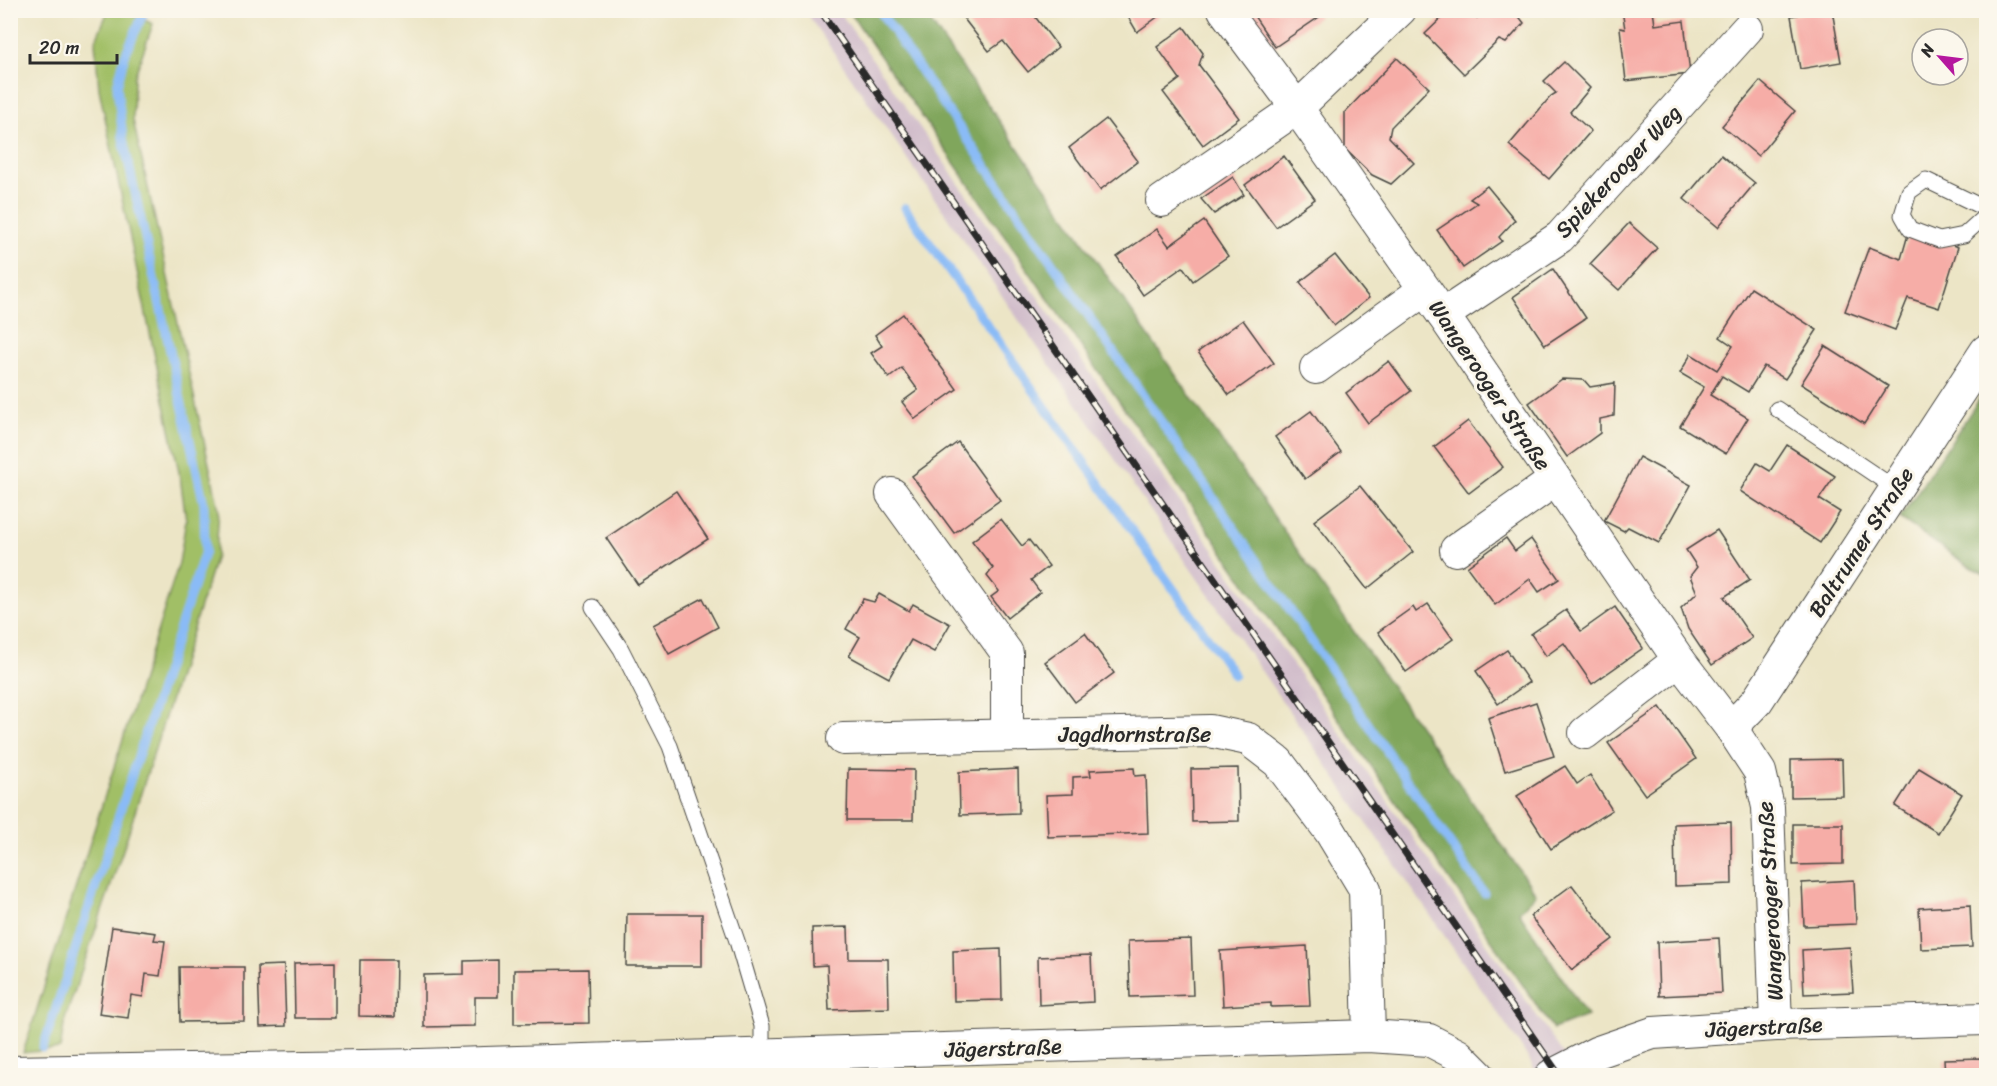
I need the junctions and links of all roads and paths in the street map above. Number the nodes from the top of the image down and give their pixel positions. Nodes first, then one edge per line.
1 (1224, 10) edge
2 (1400, 10) edge
3 (1747, 29) dead end
4 (1297, 108) junction
5 (1162, 201) dead end
6 (1986, 209) edge
7 (1986, 215) edge
8 (1424, 290) junction
9 (1443, 315) junction
10 (1986, 351) edge
11 (1316, 368) dead end
12 (1777, 409) dead end
13 (1555, 480) junction
14 (1896, 489) junction
15 (892, 494) dead end
16 (1456, 550) dead end
17 (594, 607) dead end
18 (1679, 660) junction
19 (1731, 728) junction
20 (1585, 733) dead end
21 (1007, 735) junction
22 (843, 739) dead end
23 (1986, 1019) edge
24 (1776, 1025) junction
25 (1369, 1036) junction
26 (762, 1055) junction
27 (420, 1070) edge
28 (10, 1072) edge
29 (1479, 1076) edge
30 (1551, 1076) edge

1 - 4 street, Wangerooger Straße
2 - 4 street
3 - 9 street, Spiekerooger Weg
4 - 5 street
4 - 8 street, Wangerooger Straße
6 - 7 lane
8 - 9 street, Wangerooger Straße
8 - 11 street, Wangerooger Straße
9 - 13 street, Wangerooger Straße
10 - 14 street, Baltrumer Straße
12 - 14 lane
13 - 16 street, Wangerooger Straße
13 - 18 street, Wangerooger Straße
14 - 19 street, Baltrumer Straße
15 - 21 street
17 - 26 lane
18 - 19 street, Wangerooger Straße
18 - 20 street
19 - 24 street, Wangerooger Straße
21 - 22 street, Jagdhornstraße
21 - 25 street, Jagdhornstraße
23 - 24 street, Jägerstraße
24 - 30 street, Jägerstraße
25 - 26 street, Jägerstraße
25 - 29 street, Jägerstraße
26 - 27 street, Jägerstraße
27 - 28 street, Jägerstraße

